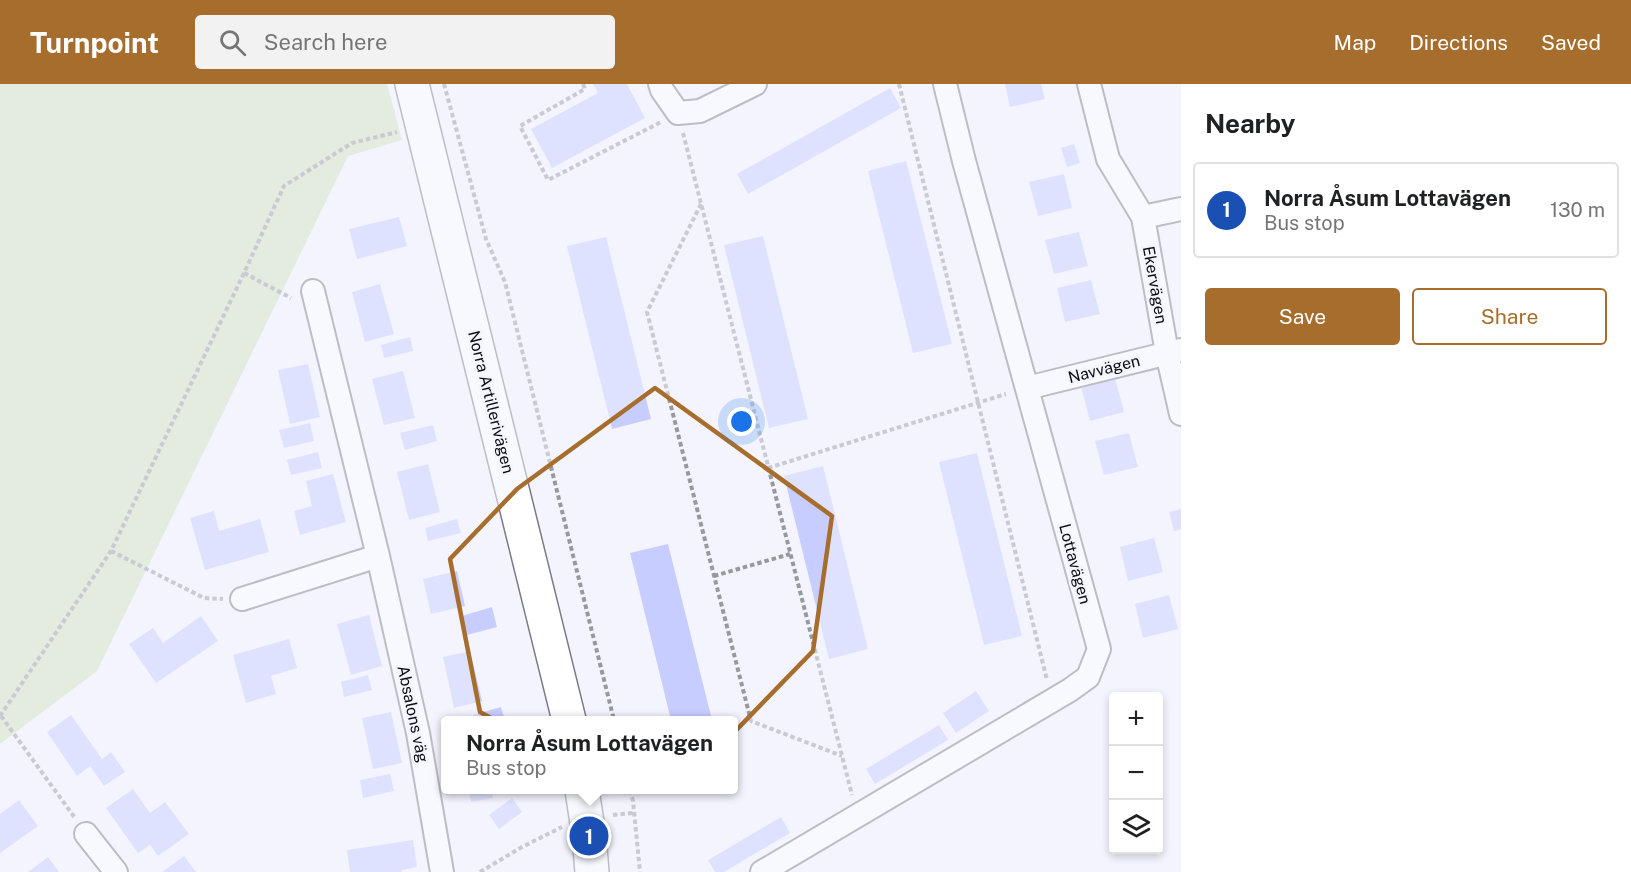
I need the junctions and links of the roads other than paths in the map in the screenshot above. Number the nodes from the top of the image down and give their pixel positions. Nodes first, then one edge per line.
1 (412, 84) edge
2 (660, 84) edge
3 (755, 84) edge
4 (945, 84) edge
5 (1089, 84) edge
6 (1181, 209) edge
7 (1143, 217) junction
8 (313, 291) road end
9 (1174, 352) edge
10 (1027, 388) junction
11 (1181, 414) edge
12 (378, 556) junction
13 (242, 599) road end
14 (568, 716) edge
15 (585, 804) edge
16 (86, 834) road end
17 (116, 872) edge
18 (442, 872) edge
19 (592, 872) edge
20 (762, 872) edge

1 - 14 street, Norra Artillerivägen
2 - 3 street
4 - 10 street, Lottavägen
5 - 7 street, Ekervägen
6 - 7 street
7 - 9 street, Ekervägen
8 - 12 street, Absalons väg
9 - 10 street, Navvägen
9 - 11 street, Ekervägen
10 - 20 street, Lottavägen
12 - 13 street
12 - 18 street, Absalons väg
15 - 19 street
16 - 17 street

